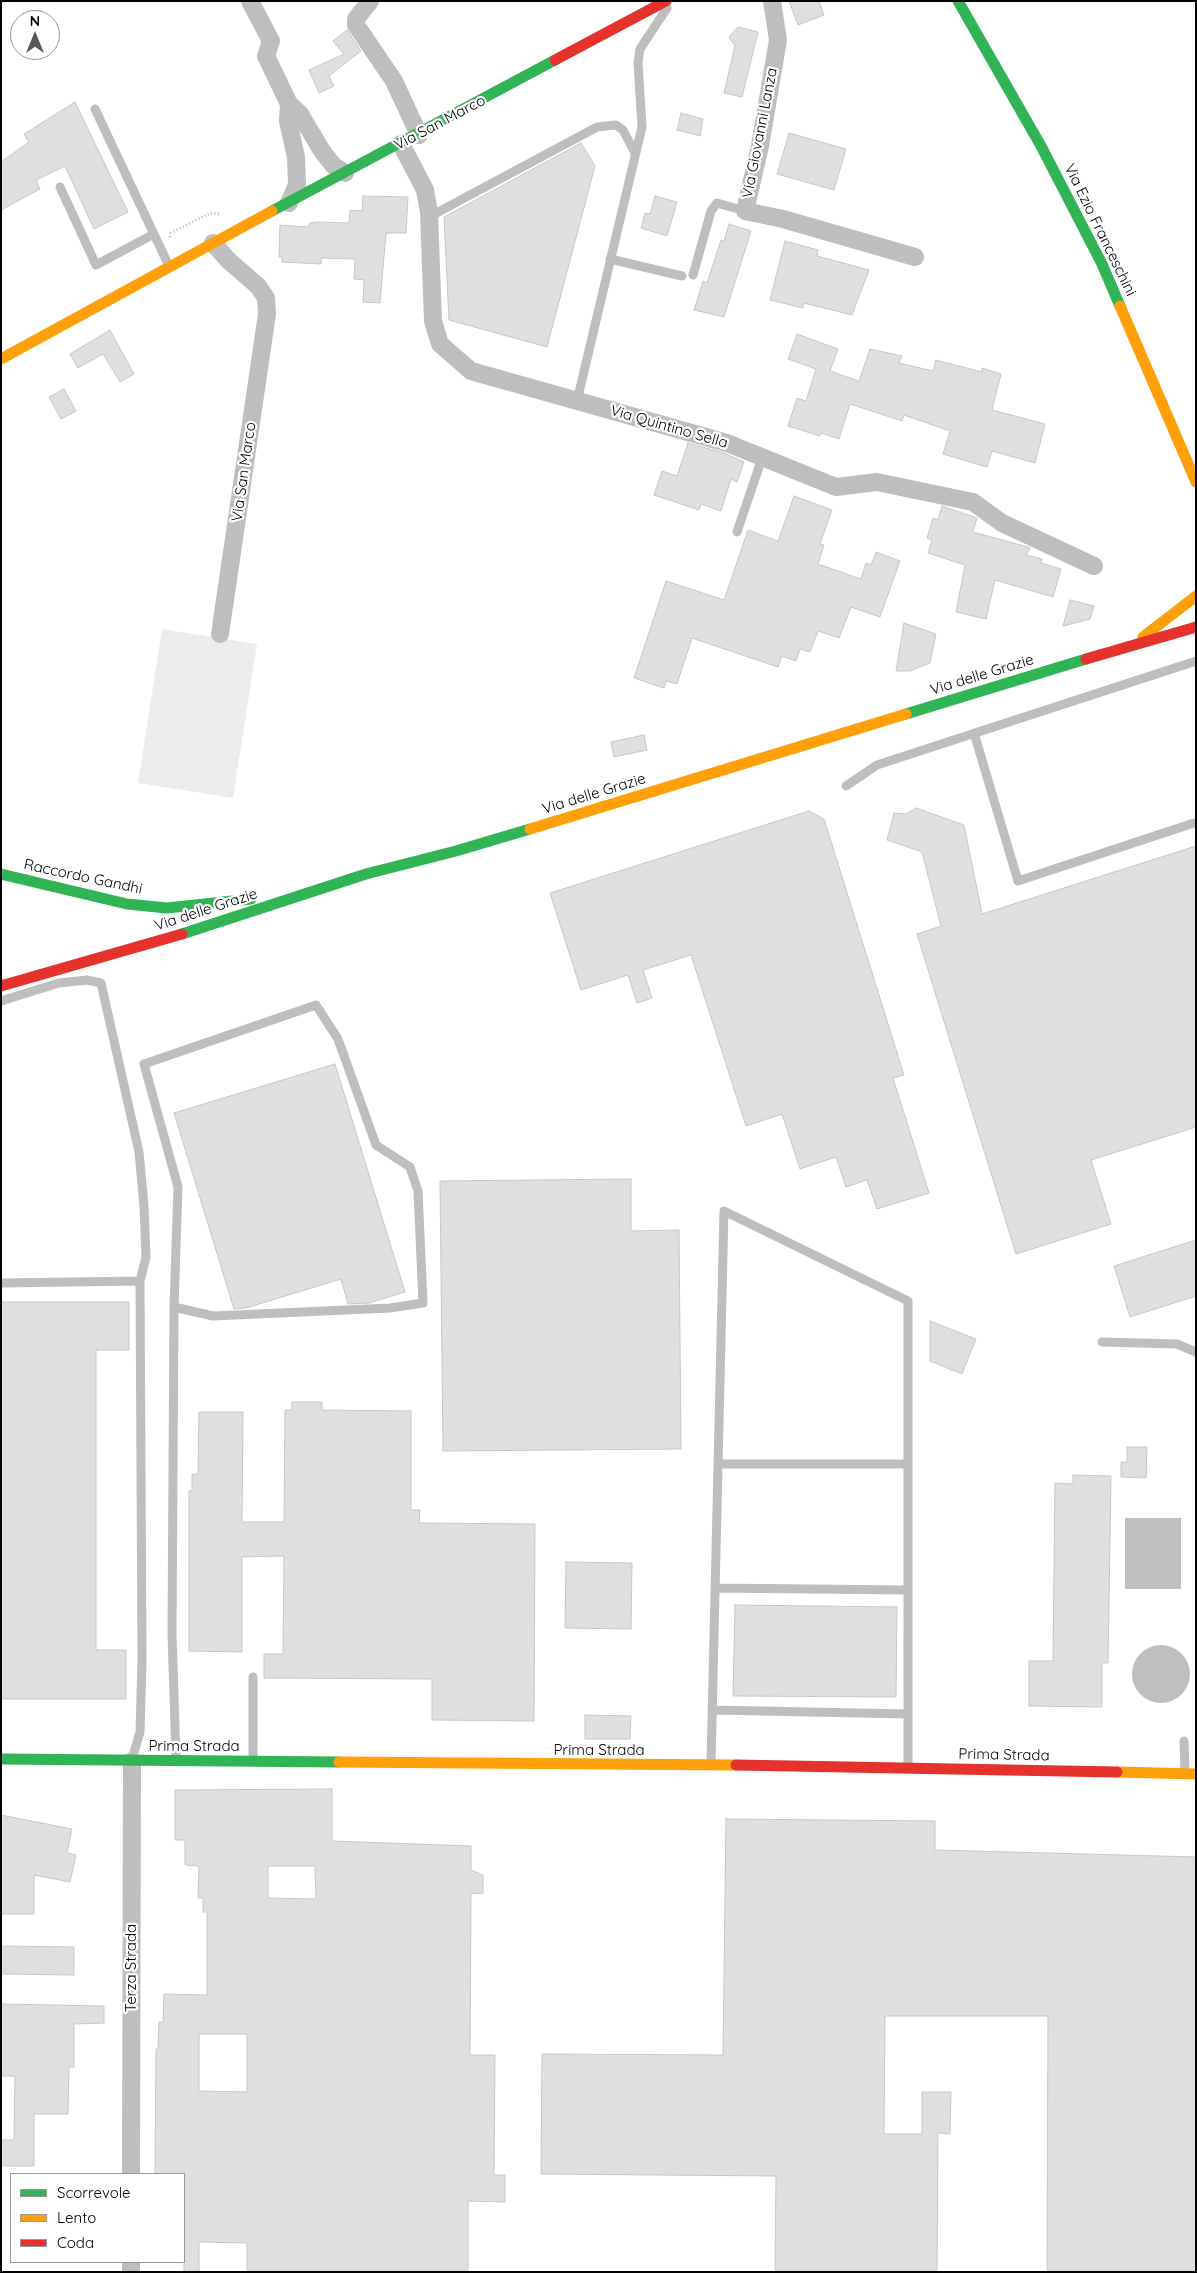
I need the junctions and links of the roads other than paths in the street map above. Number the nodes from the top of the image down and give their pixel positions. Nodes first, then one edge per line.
1 (250, 1) edge
2 (370, 1) edge
3 (666, 1) edge
4 (671, 1) edge
5 (772, 1) edge
6 (958, 1) edge
7 (650, 5) edge
8 (289, 104) junction
9 (96, 109) dead end
10 (419, 134) junction
11 (401, 144) junction
12 (635, 153) junction
13 (345, 173) junction
14 (60, 187) dead end
15 (289, 203) junction
16 (745, 211) junction
17 (429, 218) junction
18 (154, 234) junction
19 (213, 243) junction
20 (915, 257) dead end
21 (610, 259) junction
22 (169, 266) junction
23 (693, 275) dead end
24 (682, 276) dead end
25 (1, 359) edge
26 (577, 401) junction
27 (762, 458) junction
28 (1196, 482) edge
29 (737, 532) dead end
30 (1094, 566) dead end
31 (1196, 596) edge
32 (1196, 627) edge
33 (220, 634) dead end
34 (1133, 645) junction
35 (1196, 661) edge
36 (974, 733) junction
37 (846, 786) dead end
38 (1194, 823) dead end
39 (1, 874) edge
40 (366, 874) junction
41 (1, 986) edge
42 (1, 1001) edge
43 (140, 1281) junction
44 (1, 1283) edge
45 (174, 1307) junction
46 (1102, 1342) dead end
47 (1196, 1352) edge
48 (718, 1464) junction
49 (908, 1464) junction
50 (715, 1588) junction
51 (908, 1590) junction
52 (253, 1677) dead end
53 (712, 1710) junction
54 (908, 1714) junction
55 (1184, 1741) dead end
56 (1, 1759) edge
57 (132, 1761) junction
58 (176, 1761) junction
59 (253, 1762) junction
60 (711, 1766) junction
61 (908, 1768) junction
62 (1190, 1774) edge
63 (131, 2173) edge

1 - 8 street
2 - 10 street
3 - 7 main road, Via San Marco
4 - 12 lane
5 - 16 street, Via Giovanni Lanza
6 - 28 main road, Via Ezio Franceschini
7 - 10 main road, Via San Marco
8 - 13 street
8 - 15 street
9 - 18 lane
10 - 11 main road, Via San Marco
11 - 13 main road, Via San Marco
11 - 17 street, Via Quintino Sella
12 - 17 lane
12 - 21 lane
13 - 15 main road, Via San Marco
14 - 18 lane
15 - 19 main road, Via San Marco
16 - 20 street, Via Giovanni Lanza
16 - 23 lane
17 - 26 street, Via Quintino Sella
18 - 22 lane
19 - 22 main road, Via San Marco
19 - 33 street, Via San Marco
21 - 24 lane
21 - 26 lane
22 - 25 main road, Via San Marco
26 - 27 street, Via Quintino Sella
27 - 29 lane
27 - 30 street, Via Quintino Sella
31 - 34 main road
32 - 34 main road, Via delle Grazie
34 - 40 main road, Via delle Grazie
35 - 36 lane
36 - 37 lane
36 - 38 lane
39 - 40 main road, Raccordo Gandhi
40 - 41 main road, Via delle Grazie
42 - 43 lane
43 - 44 lane
43 - 57 lane
45 - 45 lane
45 - 58 lane
46 - 47 lane
48 - 49 lane
48 - 49 lane
48 - 50 lane
49 - 51 lane
50 - 51 lane
50 - 53 lane
51 - 54 lane
52 - 59 lane
53 - 54 lane
53 - 60 lane
54 - 61 lane
55 - 62 lane
56 - 57 main road, Prima Strada
57 - 58 main road, Prima Strada
57 - 63 street, Terza Strada
58 - 59 main road, Prima Strada
59 - 60 main road, Prima Strada
60 - 61 main road, Prima Strada
61 - 62 main road, Prima Strada

